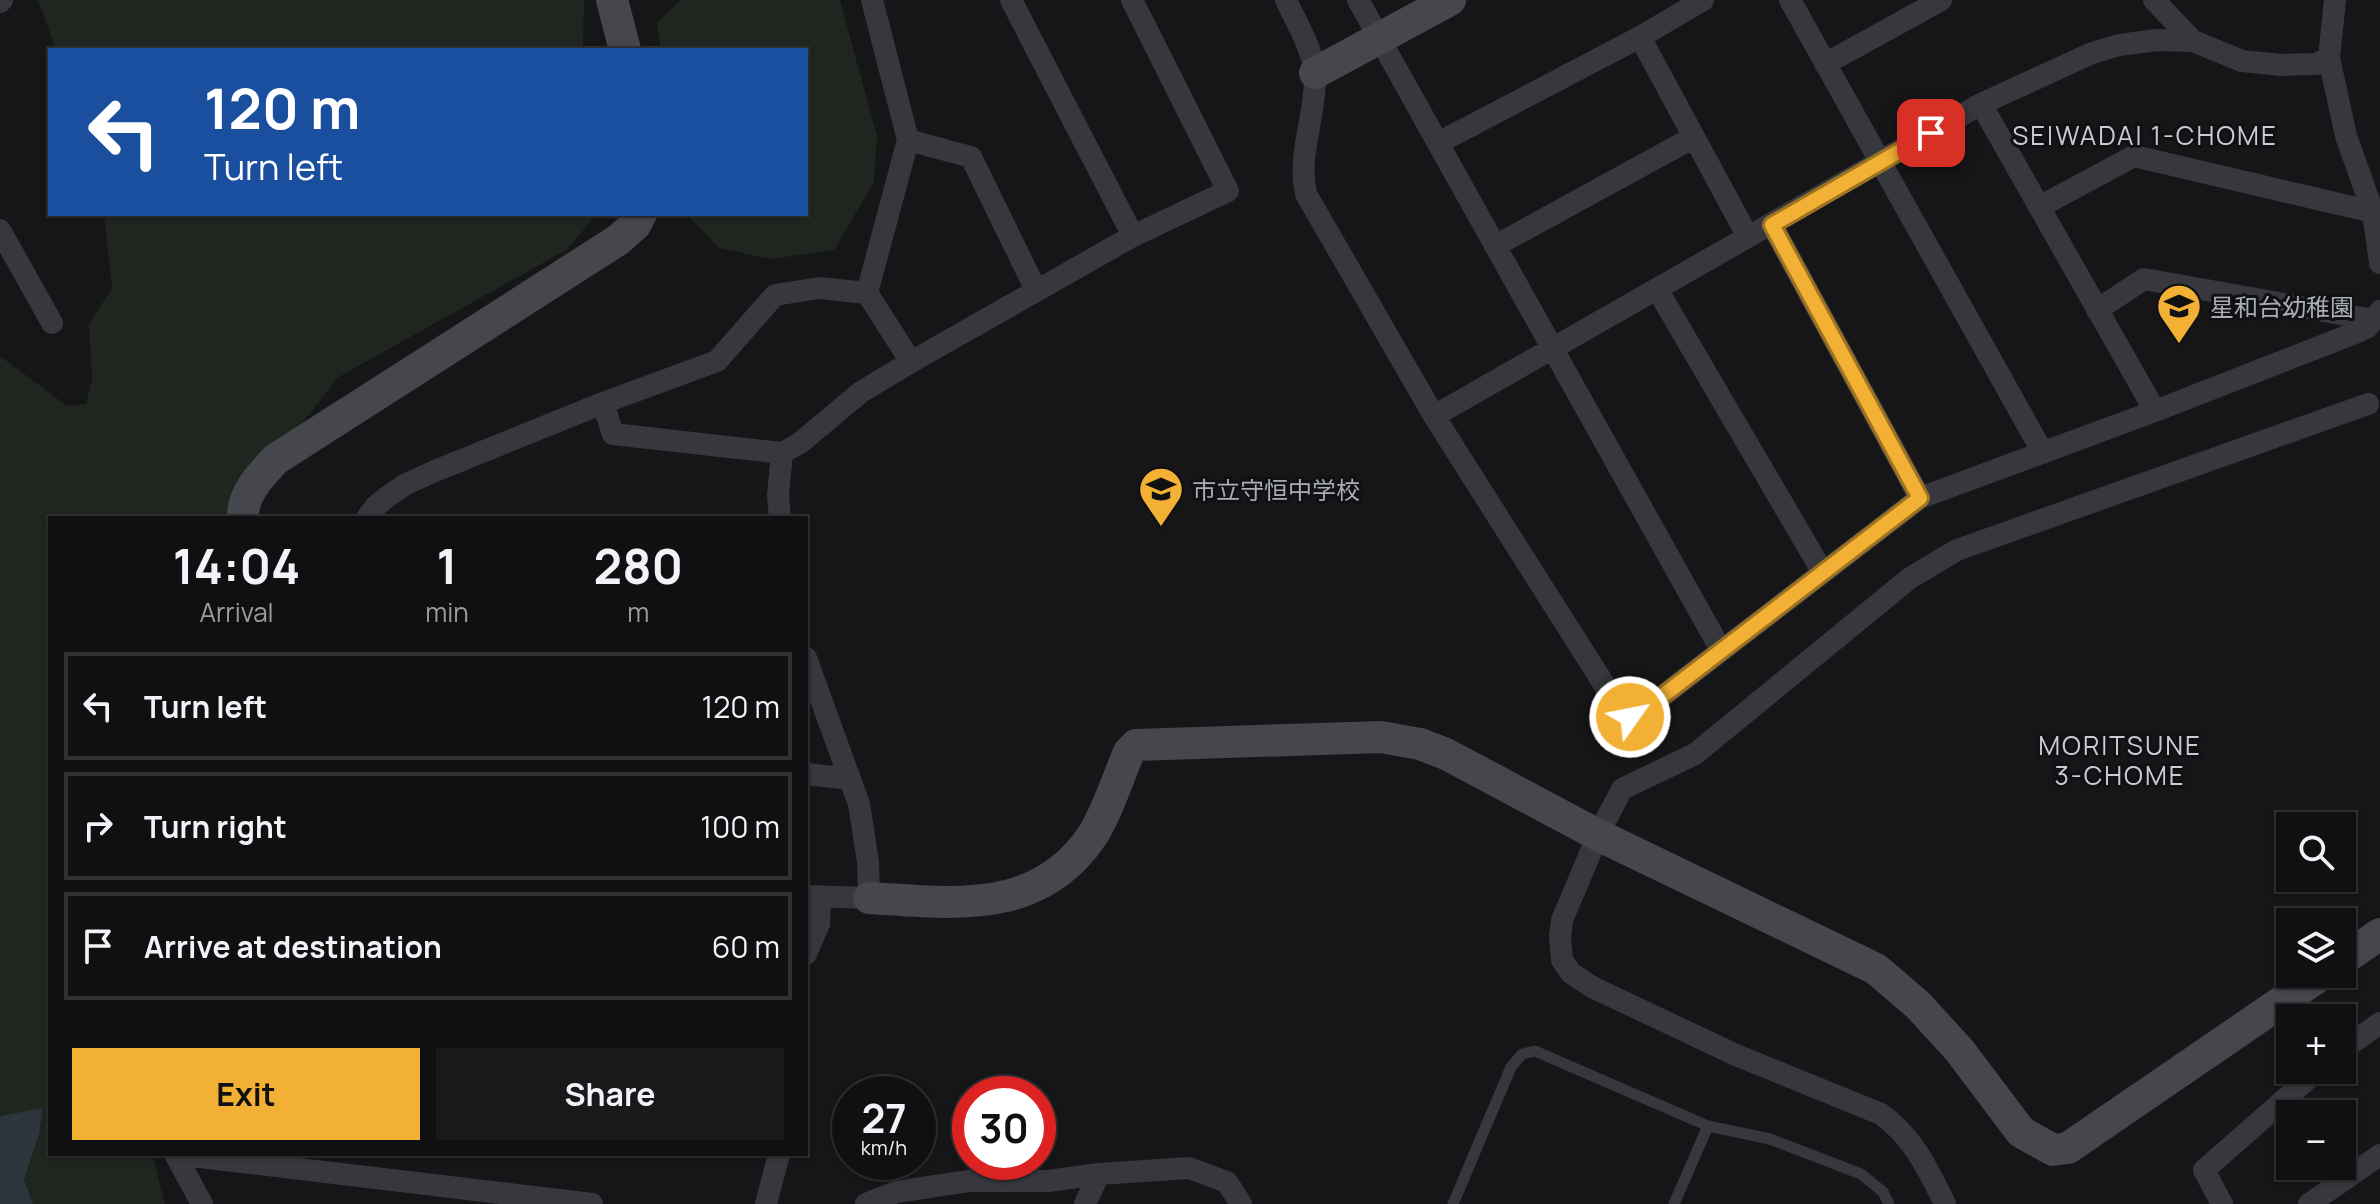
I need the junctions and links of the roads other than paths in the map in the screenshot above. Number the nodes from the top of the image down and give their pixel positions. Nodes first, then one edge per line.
1 (612, 0) edge
2 (872, 0) edge
3 (1011, 0) edge
4 (1132, 0) edge
5 (1286, 0) edge
6 (1358, 0) edge
7 (1450, 0) edge
8 (1703, 0) edge
9 (1790, 0) edge
10 (1941, 0) edge
11 (2154, 0) edge
12 (2335, 0) edge
13 (1640, 37) junction
14 (1381, 39) junction
15 (2193, 41) junction
16 (624, 48) edge
17 (2329, 58) junction
18 (1825, 64) junction
19 (1315, 73) junction
20 (1981, 104) junction
21 (1694, 137) junction
22 (908, 140) junction
23 (1438, 143) junction
24 (1880, 162) junction
25 (2039, 207) junction
26 (2373, 212) junction
27 (640, 216) edge
28 (1772, 225) junction
29 (0, 230) edge
30 (1133, 236) junction
31 (1748, 237) junction
32 (1495, 246) junction
33 (2380, 263) edge
34 (1657, 289) junction
35 (1036, 290) junction
36 (867, 293) junction
37 (2097, 310) junction
38 (2377, 316) edge
39 (52, 323) dead end
40 (1552, 349) junction
41 (911, 362) junction
42 (603, 403) junction
43 (2368, 404) dead end
44 (2155, 411) junction
45 (1434, 416) junction
46 (782, 453) junction
47 (2043, 453) junction
48 (1920, 498) junction
49 (243, 516) edge
50 (368, 516) edge
51 (780, 516) edge
52 (1822, 571) junction
53 (1721, 650) junction
54 (808, 667) edge
55 (808, 774) edge
56 (850, 779) junction
57 (1598, 835) junction
58 (813, 896) edge
59 (869, 898) junction
60 (2380, 934) edge
61 (808, 949) edge
62 (2356, 950) edge
63 (2302, 988) edge
64 (2380, 1023) edge
65 (2356, 1040) edge
66 (2302, 1084) edge
67 (1708, 1126) junction
68 (2380, 1155) edge
69 (176, 1156) edge
70 (192, 1156) edge
71 (778, 1156) edge
72 (1099, 1174) junction
73 (202, 1204) edge
74 (592, 1204) edge
75 (766, 1204) edge
76 (866, 1204) edge
77 (1085, 1204) edge
78 (1241, 1204) edge
79 (1453, 1204) edge
80 (1674, 1204) edge
81 (1889, 1204) edge
82 (1945, 1204) edge
83 (2222, 1204) edge
84 (2309, 1204) edge

1 - 16 street
2 - 22 street
3 - 30 street
4 - 30 street
5 - 19 street
6 - 14 street
7 - 14 street
8 - 13 street
9 - 18 street
10 - 18 street
11 - 15 street
12 - 17 street
13 - 21 street
13 - 23 street
14 - 19 street
14 - 23 street
15 - 17 street
15 - 20 street
17 - 26 street
18 - 24 street
19 - 45 street
20 - 24 street
20 - 25 street
21 - 31 street
21 - 32 street
22 - 35 street
22 - 36 street
23 - 32 street
24 - 28 street
24 - 47 street
25 - 26 street
25 - 37 street
26 - 33 street
27 - 49 street
28 - 31 street
28 - 48 street
29 - 39 street
30 - 35 street
31 - 34 street
32 - 40 street
34 - 40 street
34 - 52 street
35 - 41 street
36 - 41 street
36 - 42 street
37 - 38 street
37 - 44 street
38 - 44 street
40 - 45 street
40 - 53 street
41 - 46 street
42 - 46 street
42 - 50 street
43 - 57 street
44 - 47 street
45 - 53 street
46 - 51 street
47 - 48 street
48 - 52 street
52 - 53 street
54 - 56 street
55 - 56 street
56 - 59 street
57 - 59 street
57 - 63 street
57 - 82 street
58 - 59 street
58 - 61 street
60 - 62 street
64 - 65 street
66 - 83 street
67 - 79 lane
67 - 80 lane
67 - 81 lane
68 - 84 street
69 - 73 street
70 - 74 street
71 - 75 street
72 - 76 street
72 - 77 street
72 - 78 street

